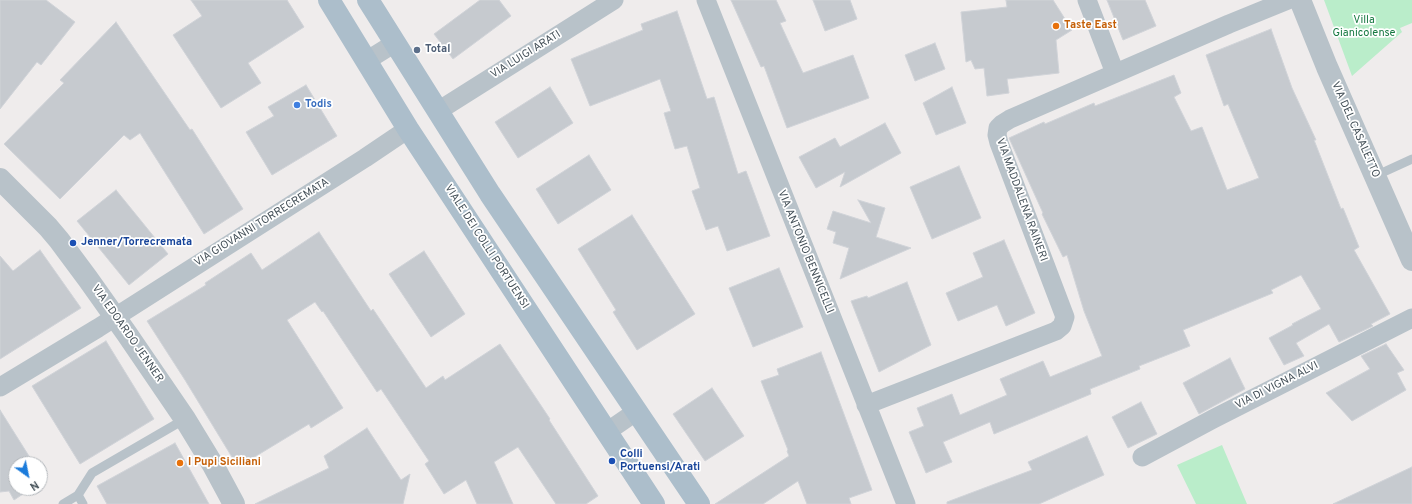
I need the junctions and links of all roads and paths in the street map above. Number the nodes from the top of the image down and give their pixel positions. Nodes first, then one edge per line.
1 (329, 0) edge
2 (368, 0) edge
3 (614, 0) edge
4 (706, 0) edge
5 (1087, 0) edge
6 (1288, 0) edge
7 (1300, 0) edge
8 (1257, 6) edge
9 (395, 43) junction
10 (366, 61) junction
11 (1116, 73) junction
12 (438, 111) junction
13 (408, 129) junction
14 (1412, 159) edge
15 (1375, 176) junction
16 (0, 179) edge
17 (1412, 260) edge
18 (115, 317) junction
19 (1412, 318) edge
20 (0, 387) edge
21 (866, 405) junction
22 (637, 411) junction
23 (185, 418) junction
24 (608, 431) junction
25 (1142, 457) dead end
26 (78, 495) junction
27 (63, 504) edge
28 (83, 504) edge
29 (234, 504) edge
30 (654, 504) edge
31 (699, 504) edge
32 (906, 504) edge

1 - 10 main road, VIALE DEI COLLI PORTUENSI
2 - 9 main road
3 - 12 street, VIA LUIGI ARATI
4 - 21 street, VIA ANTONIO BENNICELLI
5 - 11 street
6 - 8 street, VIA MADDALENA RAINERI
7 - 15 street, VIA DEL CASALETTO
8 - 11 street, VIA MADDALENA RAINERI
9 - 10 street
9 - 12 main road
10 - 13 main road, VIALE DEI COLLI PORTUENSI
11 - 21 street, VIA MADDALENA RAINERI
12 - 22 main road
13 - 18 street, VIA GIOVANNI TORRECREMATA
13 - 24 main road, VIALE DEI COLLI PORTUENSI
14 - 15 lane
15 - 17 street, VIA DEL CASALETTO
16 - 18 street, VIA EDOARDO JENNER
18 - 20 street, VIA GIOVANNI TORRECREMATA
18 - 23 street, VIA EDOARDO JENNER
19 - 25 street, VIA DI VIGNA ALVI
21 - 32 street, VIA ANTONIO BENNICELLI
22 - 24 street
22 - 31 main road
23 - 26 lane
23 - 29 street, VIA EDOARDO JENNER
24 - 30 main road, VIALE DEI COLLI PORTUENSI
26 - 27 lane
26 - 28 lane

